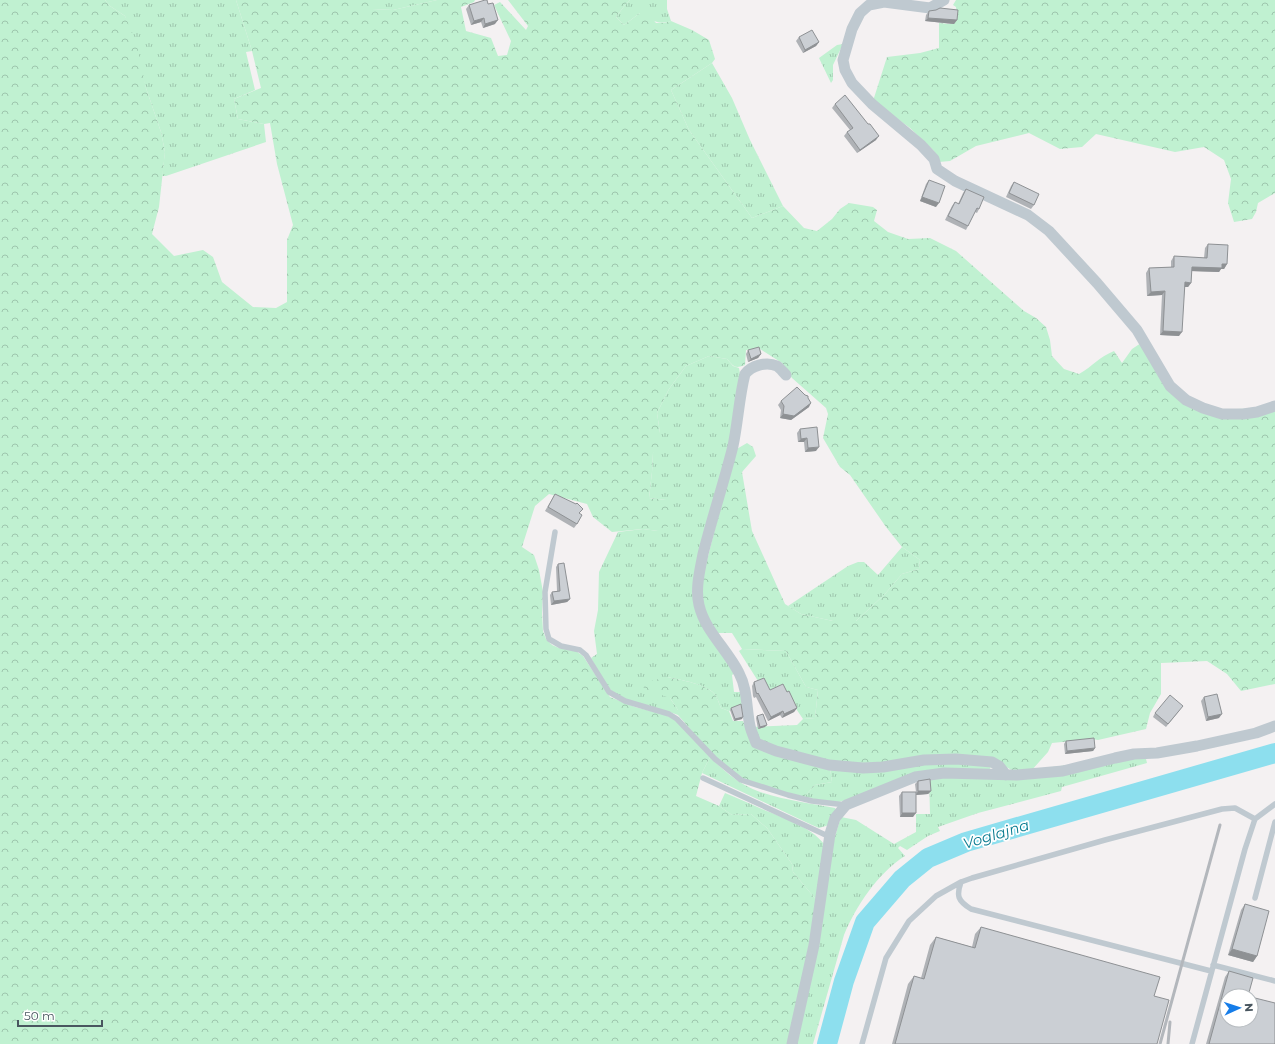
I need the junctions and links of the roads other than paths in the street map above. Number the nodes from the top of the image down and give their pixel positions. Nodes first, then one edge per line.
1 (944, 0) edge
2 (786, 375) dead end
3 (1275, 406) edge
4 (555, 532) dead end
5 (1275, 726) edge
6 (1006, 774) junction
7 (703, 778) dead end
8 (1275, 804) edge
9 (846, 805) junction
10 (1255, 818) junction
11 (1275, 822) edge
12 (830, 837) junction
13 (961, 882) junction
14 (1255, 898) dead end
15 (1212, 968) junction
16 (1275, 981) edge
17 (792, 1044) edge
18 (862, 1044) edge
19 (1192, 1044) edge

1 - 3 street
2 - 6 street
4 - 9 lane
5 - 6 street
6 - 9 street
7 - 12 lane
8 - 10 lane
9 - 12 street
10 - 13 lane
10 - 15 lane
11 - 14 lane
12 - 17 street
13 - 15 lane
13 - 18 lane
15 - 16 lane
15 - 19 lane

